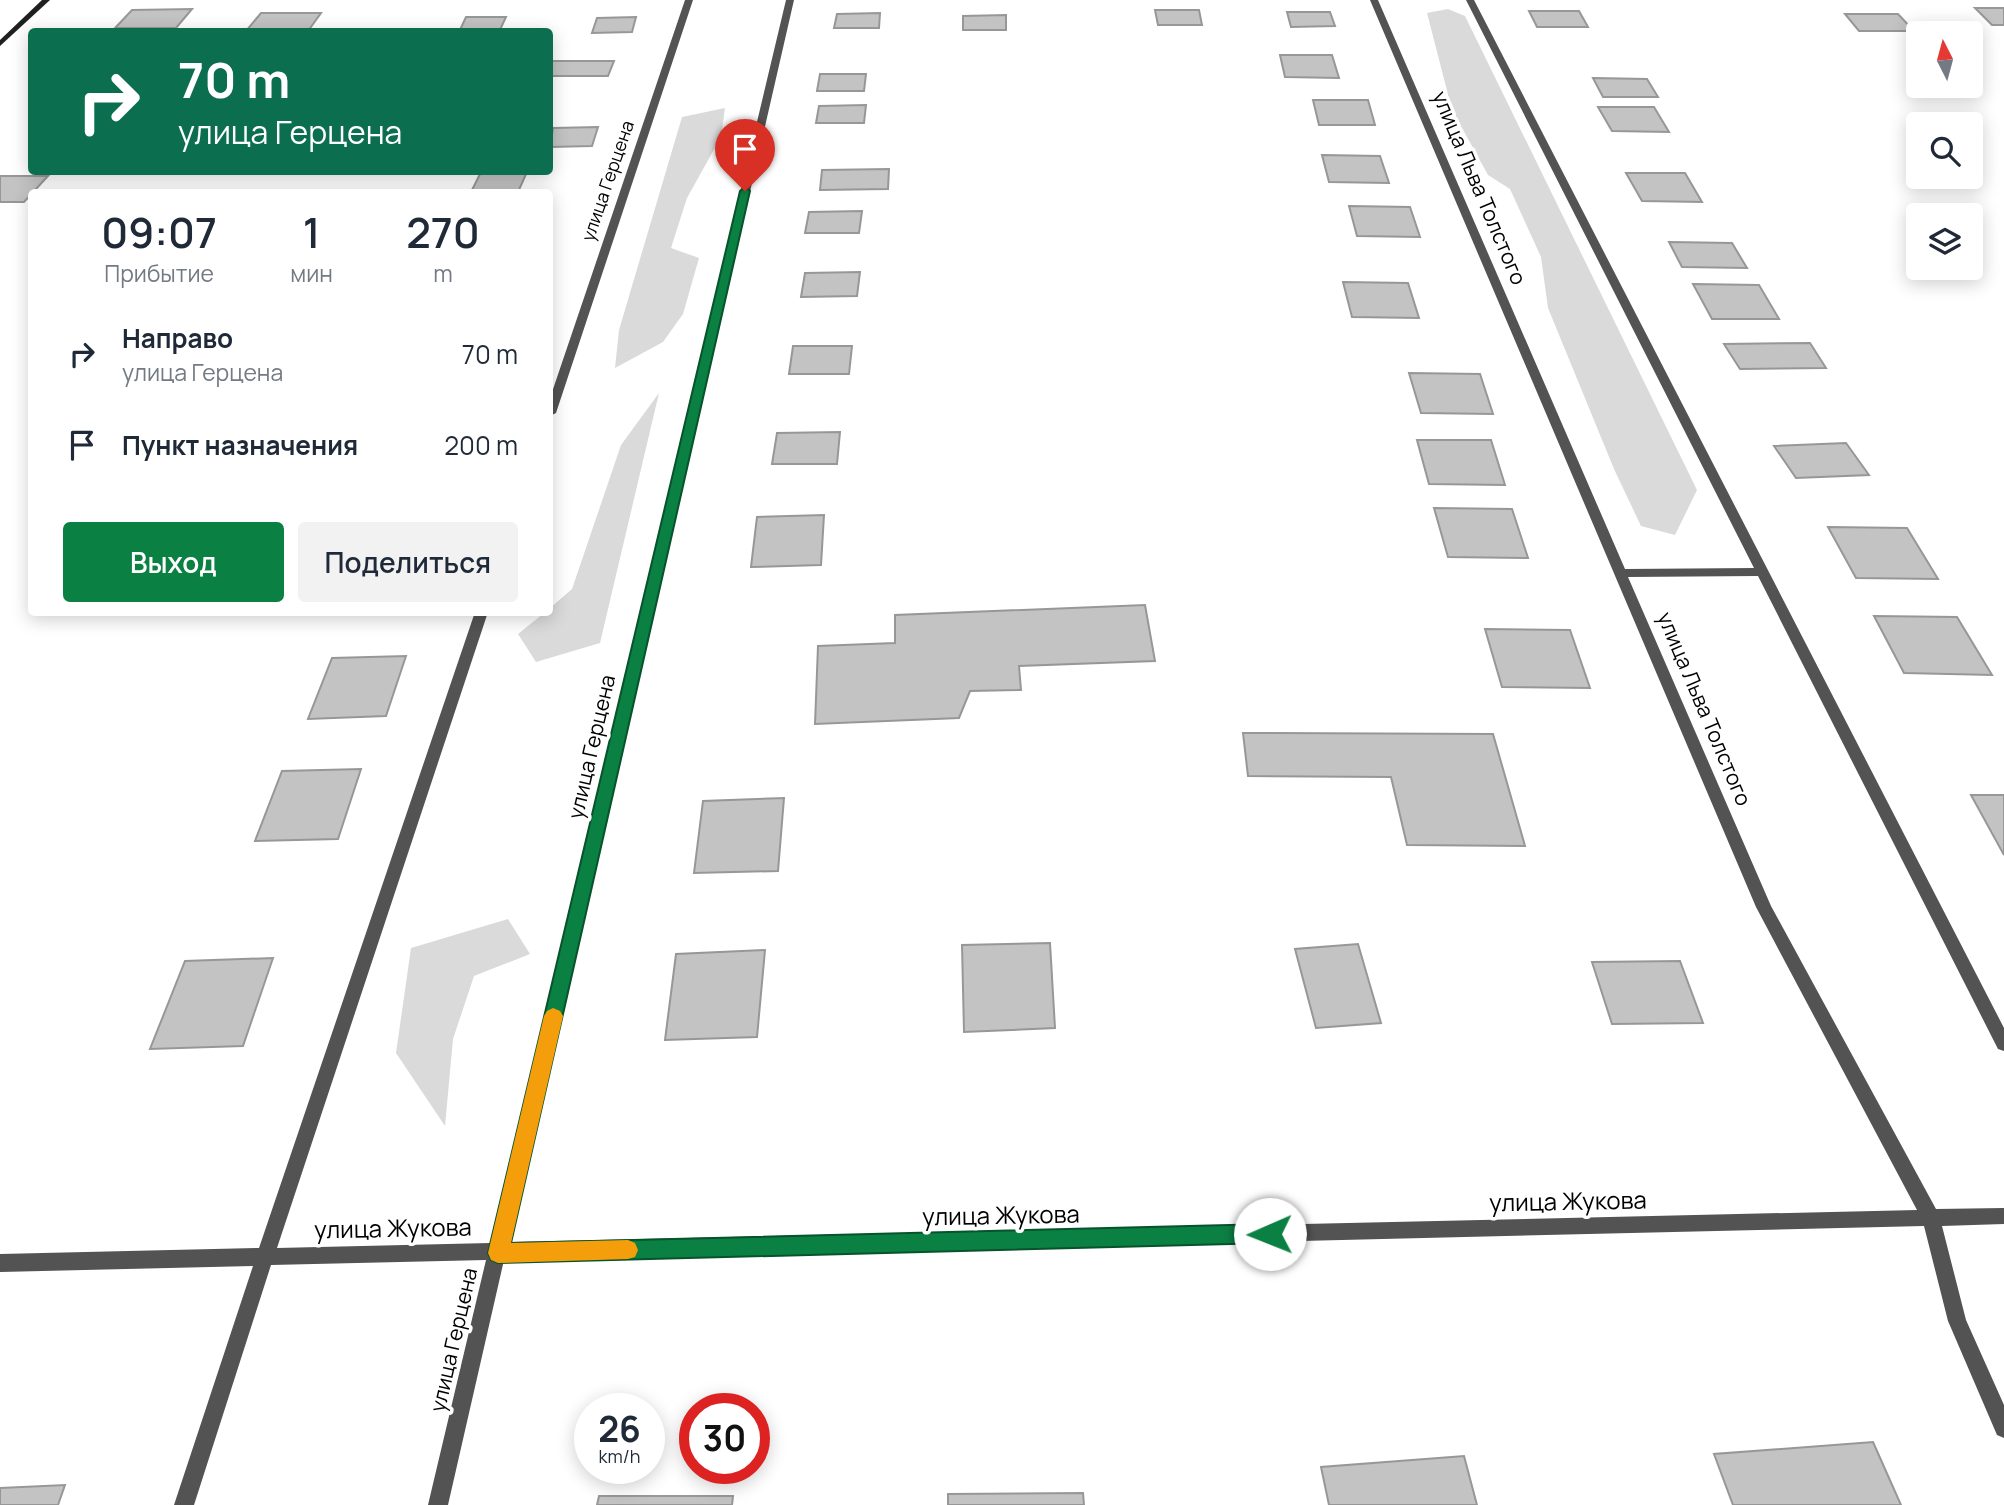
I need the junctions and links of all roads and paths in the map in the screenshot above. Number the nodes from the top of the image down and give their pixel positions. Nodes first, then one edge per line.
1 (46, 0) edge
2 (689, 0) edge
3 (790, 0) edge
4 (1374, 0) edge
5 (1470, 0) edge
6 (0, 44) edge
7 (553, 404) edge
8 (1762, 572) junction
9 (1620, 573) junction
10 (481, 616) edge
11 (2004, 1044) edge
12 (2004, 1216) edge
13 (1931, 1218) junction
14 (498, 1253) junction
15 (265, 1256) junction
16 (0, 1263) edge
17 (2004, 1427) edge
18 (184, 1505) edge
19 (438, 1505) edge

1 - 6 main road
2 - 7 street, улица Герцена
3 - 14 street, улица Герцена
4 - 9 street, улица Льва Толстого
5 - 8 street
8 - 9 street
8 - 11 street
9 - 13 street, улица Льва Толстого
10 - 15 street
12 - 13 street, улица Жукова
13 - 14 street, улица Жукова
13 - 17 street, улица Льва Толстого
14 - 15 street, улица Жукова
14 - 19 street, улица Герцена
15 - 16 street, улица Жукова
15 - 18 street

